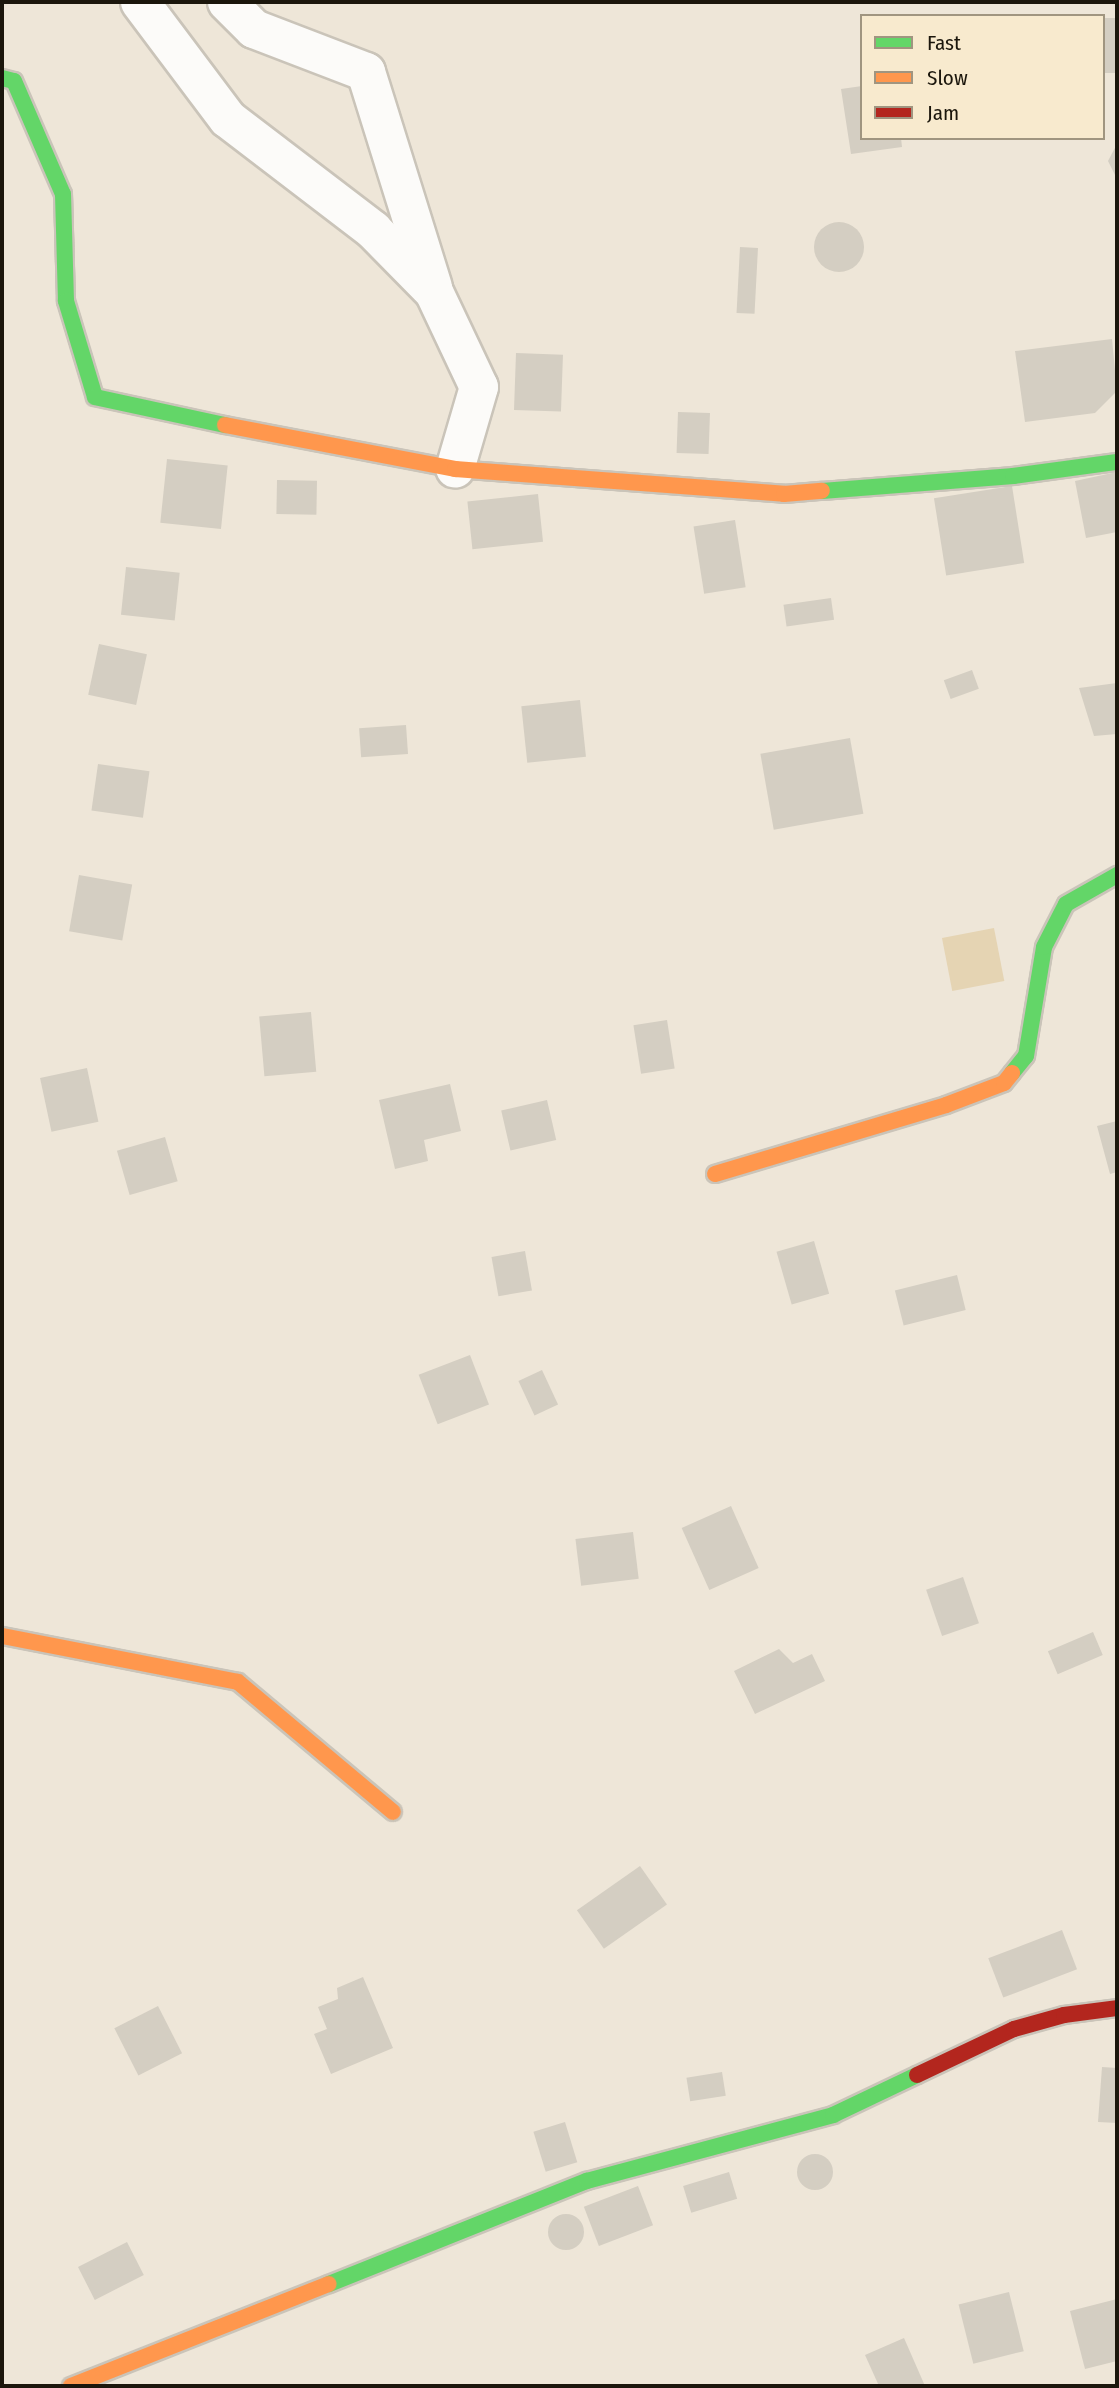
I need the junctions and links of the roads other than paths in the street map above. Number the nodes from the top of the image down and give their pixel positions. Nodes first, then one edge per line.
1 (140, 2) edge
2 (227, 2) edge
3 (2, 78) edge
4 (434, 292) junction
5 (1117, 462) edge
6 (455, 469) junction
7 (1117, 875) edge
8 (716, 1174) dead end
9 (2, 1636) edge
10 (393, 1812) dead end
11 (1117, 2008) edge
12 (71, 2386) edge

1 - 4 street
2 - 4 street
3 - 6 street
4 - 6 street
5 - 6 street
7 - 8 street
9 - 10 street
11 - 12 street

